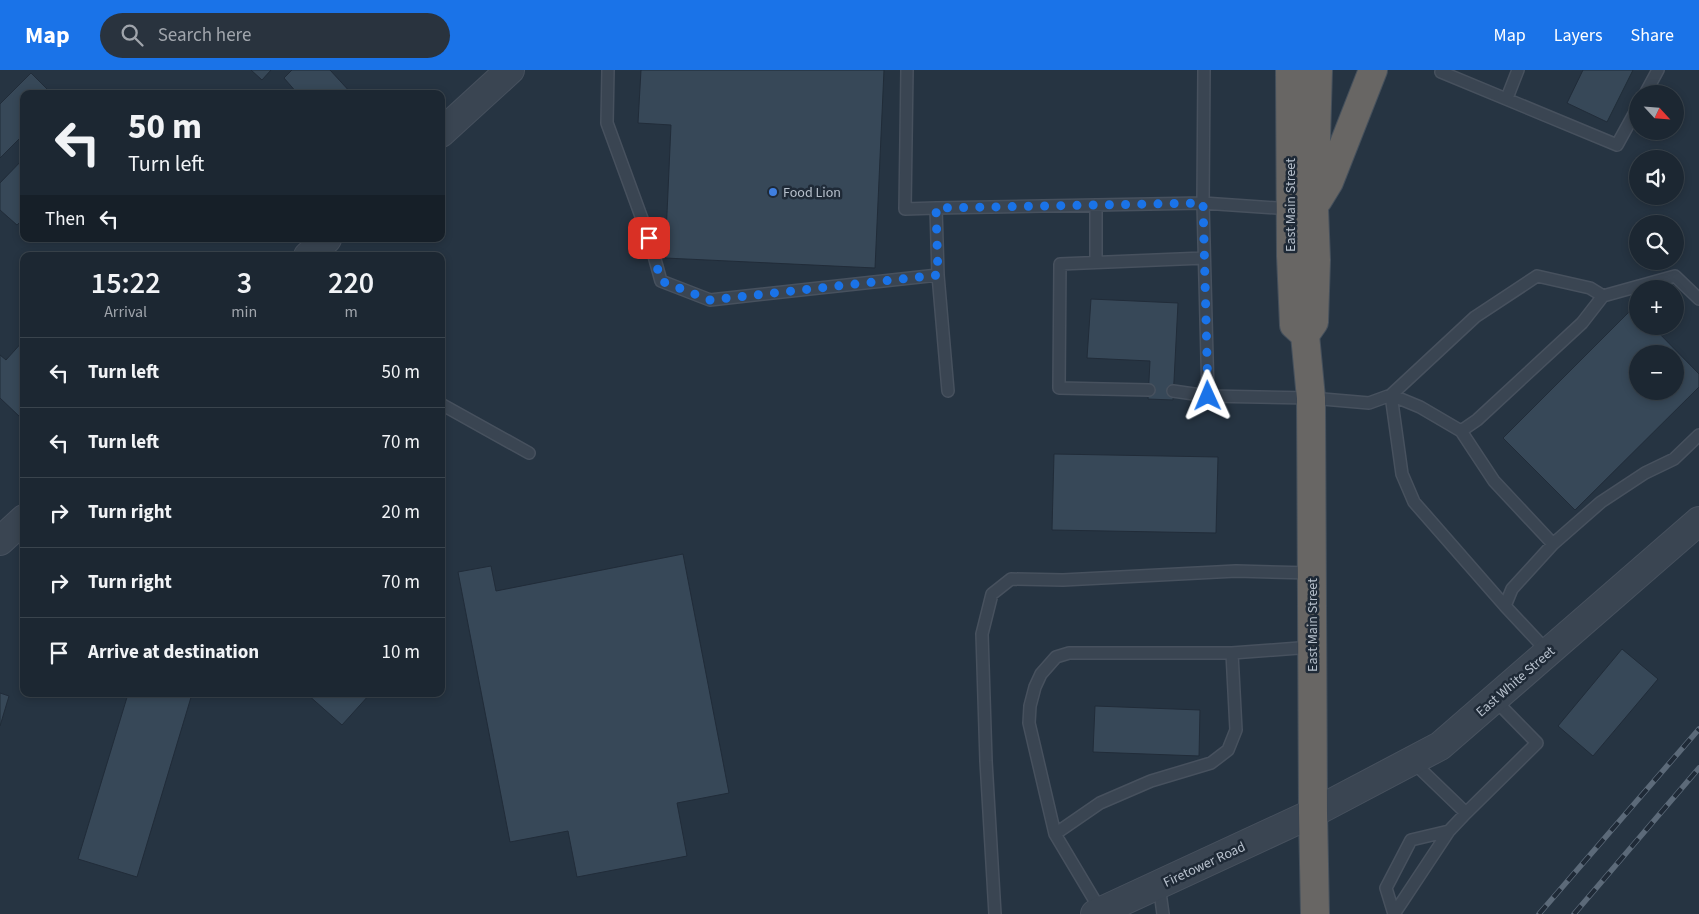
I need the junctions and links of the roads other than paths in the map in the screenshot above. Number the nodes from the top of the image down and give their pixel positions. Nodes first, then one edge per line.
1 (510, 70) edge
2 (608, 70) edge
3 (907, 70) edge
4 (1204, 70) edge
5 (1294, 70) edge
6 (1318, 70) edge
7 (1373, 70) edge
8 (1518, 70) edge
9 (1658, 70) edge
10 (1442, 71) edge
11 (1650, 85) edge
12 (1506, 98) junction
13 (1629, 123) edge
14 (445, 129) edge
15 (1203, 203) junction
16 (1096, 205) junction
17 (936, 208) junction
18 (1302, 209) junction
19 (324, 242) edge
20 (312, 252) edge
21 (1204, 258) junction
22 (1096, 262) junction
23 (938, 275) junction
24 (1603, 296) junction
25 (1699, 299) edge
26 (1149, 390) dead end
27 (948, 391) dead end
28 (1173, 392) dead end
29 (1391, 395) junction
30 (1208, 396) junction
31 (1311, 398) junction
32 (445, 406) edge
33 (1462, 431) junction
34 (1699, 435) edge
35 (530, 453) dead end
36 (1699, 521) edge
37 (20, 523) edge
38 (0, 541) edge
39 (1552, 544) junction
40 (1312, 573) junction
41 (1504, 606) junction
42 (1312, 647) junction
43 (1548, 652) junction
44 (1232, 653) junction
45 (1494, 699) junction
46 (1411, 761) junction
47 (1313, 813) junction
48 (1466, 813) junction
49 (1449, 831) junction
50 (1056, 834) junction
51 (1159, 885) junction
52 (1098, 913) edge
53 (995, 914) edge
54 (1163, 914) edge
55 (1315, 914) edge
56 (1394, 914) edge

1 - 14 street
2 - 23 lane
3 - 17 lane
4 - 15 lane
5 - 18 highway, East Main Street
6 - 18 highway, East Main Street
7 - 18 highway
8 - 12 lane
9 - 11 lane
10 - 12 lane
12 - 13 lane
15 - 16 lane
15 - 18 lane
15 - 21 lane
16 - 17 lane
16 - 22 lane
17 - 23 lane
18 - 31 highway, East Main Street
19 - 20 street
21 - 22 lane
21 - 30 lane
22 - 26 lane
23 - 27 lane
24 - 25 lane
24 - 29 lane
24 - 33 lane
28 - 30 lane
29 - 31 lane
29 - 33 lane
29 - 41 lane
30 - 31 lane
31 - 40 highway, East Main Street
32 - 35 lane
33 - 39 lane
34 - 39 lane
36 - 43 street, East White Street
37 - 38 street
39 - 41 lane
40 - 42 highway, East Main Street
40 - 53 lane
41 - 43 lane
42 - 44 lane
42 - 47 highway, East Main Street
43 - 45 street, East White Street
44 - 50 lane
44 - 50 lane
45 - 46 street, East White Street
45 - 48 lane
46 - 47 street, East White Street
46 - 48 lane
47 - 51 street, Firetower Road
47 - 55 highway, East Main Street
48 - 49 lane
49 - 56 lane
49 - 56 lane
50 - 52 lane
51 - 52 street, Firetower Road
51 - 54 lane

